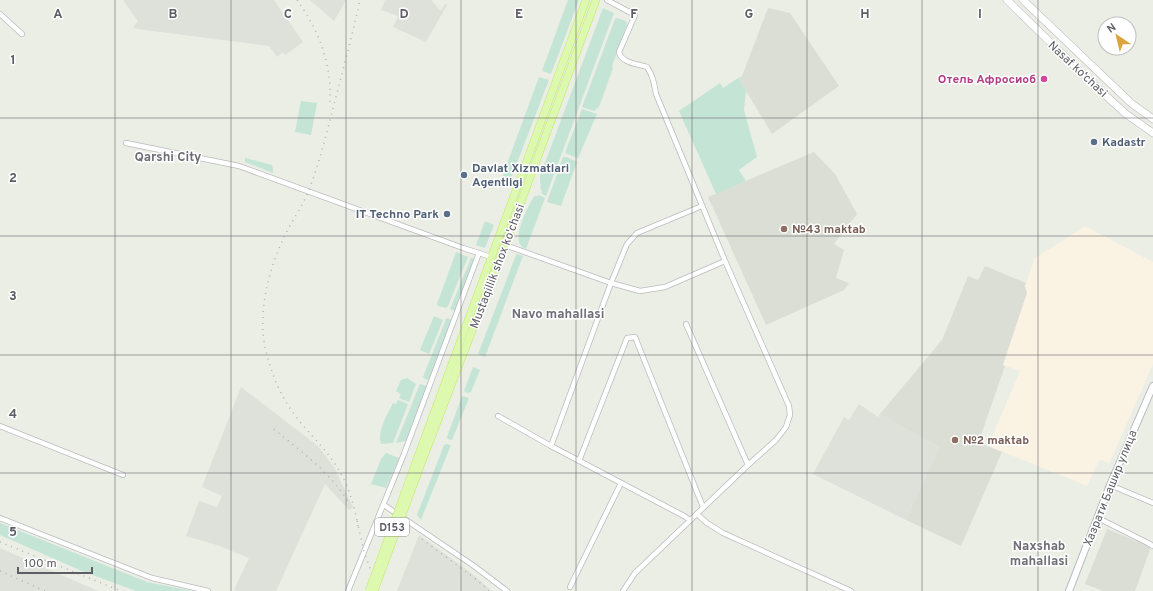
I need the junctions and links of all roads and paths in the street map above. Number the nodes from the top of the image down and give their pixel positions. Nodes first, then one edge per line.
1 (586, 0) edge
2 (596, 0) edge
3 (607, 0) edge
4 (1006, 0) edge
5 (1023, 0) edge
6 (0, 14) edge
7 (22, 34) dead end
8 (1153, 119) edge
9 (1153, 133) edge
10 (126, 143) dead end
11 (702, 206) junction
12 (505, 245) junction
13 (479, 253) junction
14 (490, 257) junction
15 (725, 261) junction
16 (611, 283) junction
17 (686, 324) dead end
18 (465, 326) junction
19 (473, 329) junction
20 (1153, 386) edge
21 (498, 416) dead end
22 (0, 426) edge
23 (551, 446) junction
24 (579, 461) junction
25 (418, 463) junction
26 (748, 465) junction
27 (123, 475) dead end
28 (621, 483) junction
29 (1110, 486) junction
30 (1153, 503) edge
31 (384, 505) junction
32 (703, 507) junction
33 (697, 514) junction
34 (0, 518) edge
35 (1098, 518) junction
36 (690, 520) junction
37 (1153, 546) edge
38 (570, 587) dead end
39 (208, 591) edge
40 (348, 591) edge
41 (369, 591) edge
42 (374, 591) edge
43 (507, 591) edge
44 (623, 591) edge
45 (851, 591) edge
46 (1069, 591) edge

1 - 14 main road, Mustaqillik shox ko'chasi / D153
2 - 12 main road, Mustaqillik shox ko'chasi / D153
3 - 11 street
4 - 9 main road, Nasaf ko‘chasi
5 - 8 main road, Nasaf ko‘chasi
6 - 7 street
10 - 13 street
11 - 15 street
11 - 16 street
12 - 16 street
12 - 19 main road, Mustaqillik shox ko'chasi / D153
13 - 14 street
13 - 31 street
14 - 18 main road, Mustaqillik shox ko'chasi / D153
15 - 16 street
15 - 26 street
16 - 23 street
17 - 26 street
18 - 19 main road
18 - 25 main road, Mustaqillik shox ko'chasi / D153
19 - 25 main road, Mustaqillik shox ko'chasi / D153
20 - 29 street, Хазрати Башир улица
21 - 23 street
22 - 27 street
23 - 24 street
24 - 28 street
24 - 32 street
25 - 41 main road, D153, bridge
25 - 42 main road, D153, bridge
26 - 32 street
28 - 36 street
28 - 38 street
29 - 30 street
29 - 35 street, Хазрати Башир улица
31 - 40 street
31 - 43 street
32 - 33 street
33 - 36 street
33 - 45 street
34 - 39 street
35 - 37 street
35 - 46 street, Хазрати Башир улица
36 - 44 street

